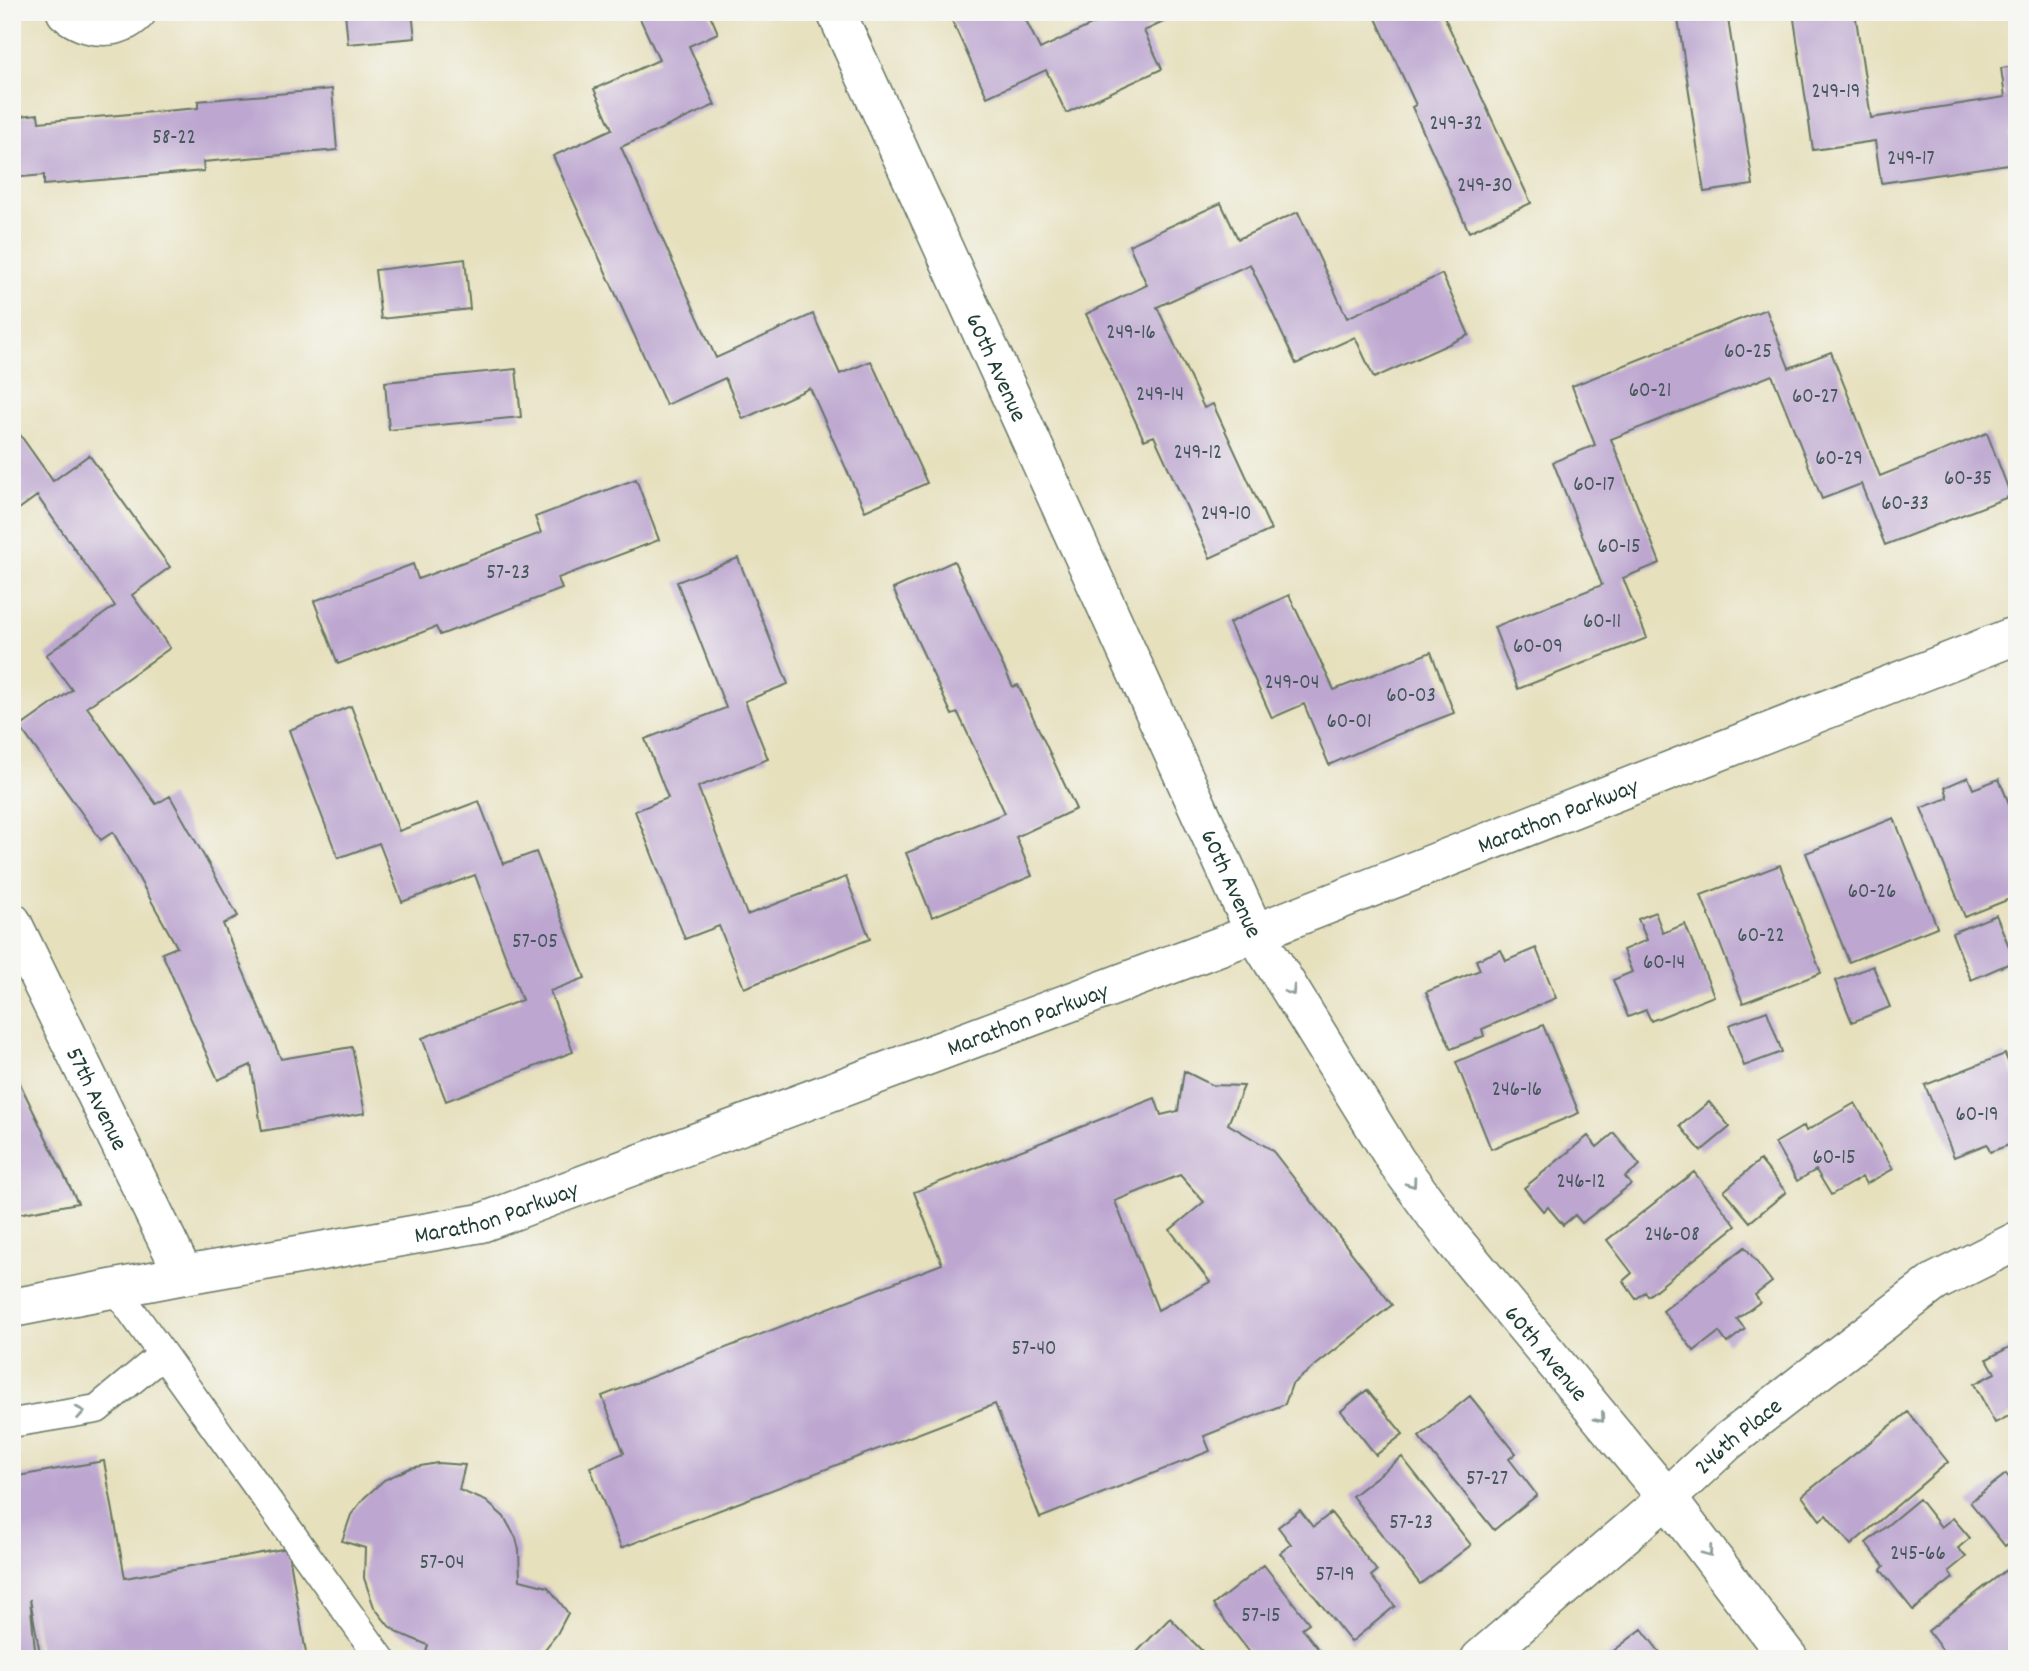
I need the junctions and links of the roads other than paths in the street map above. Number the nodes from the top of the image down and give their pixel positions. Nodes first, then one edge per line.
1 (66, 12) edge
2 (137, 12) edge
3 (836, 12) edge
4 (2017, 635) edge
5 (12, 922) edge
6 (1255, 933) junction
7 (2017, 1241) edge
8 (184, 1275) junction
9 (115, 1287) junction
10 (12, 1308) edge
11 (162, 1355) junction
12 (12, 1423) edge
13 (1667, 1498) junction
14 (381, 1659) edge
15 (1480, 1659) edge
16 (1789, 1659) edge

1 - 2 street
3 - 6 street, 60th Avenue
4 - 6 street, Marathon Parkway
5 - 8 street, 57th Avenue
6 - 8 street, Marathon Parkway
6 -> 13 street, 60th Avenue
7 - 13 street, 246th Place
8 - 9 street, Marathon Parkway
9 - 10 street, Marathon Parkway
9 - 11 lane
12 -> 11 lane
11 - 14 lane
13 - 15 street, 246th Place
13 -> 16 street, 60th Avenue

